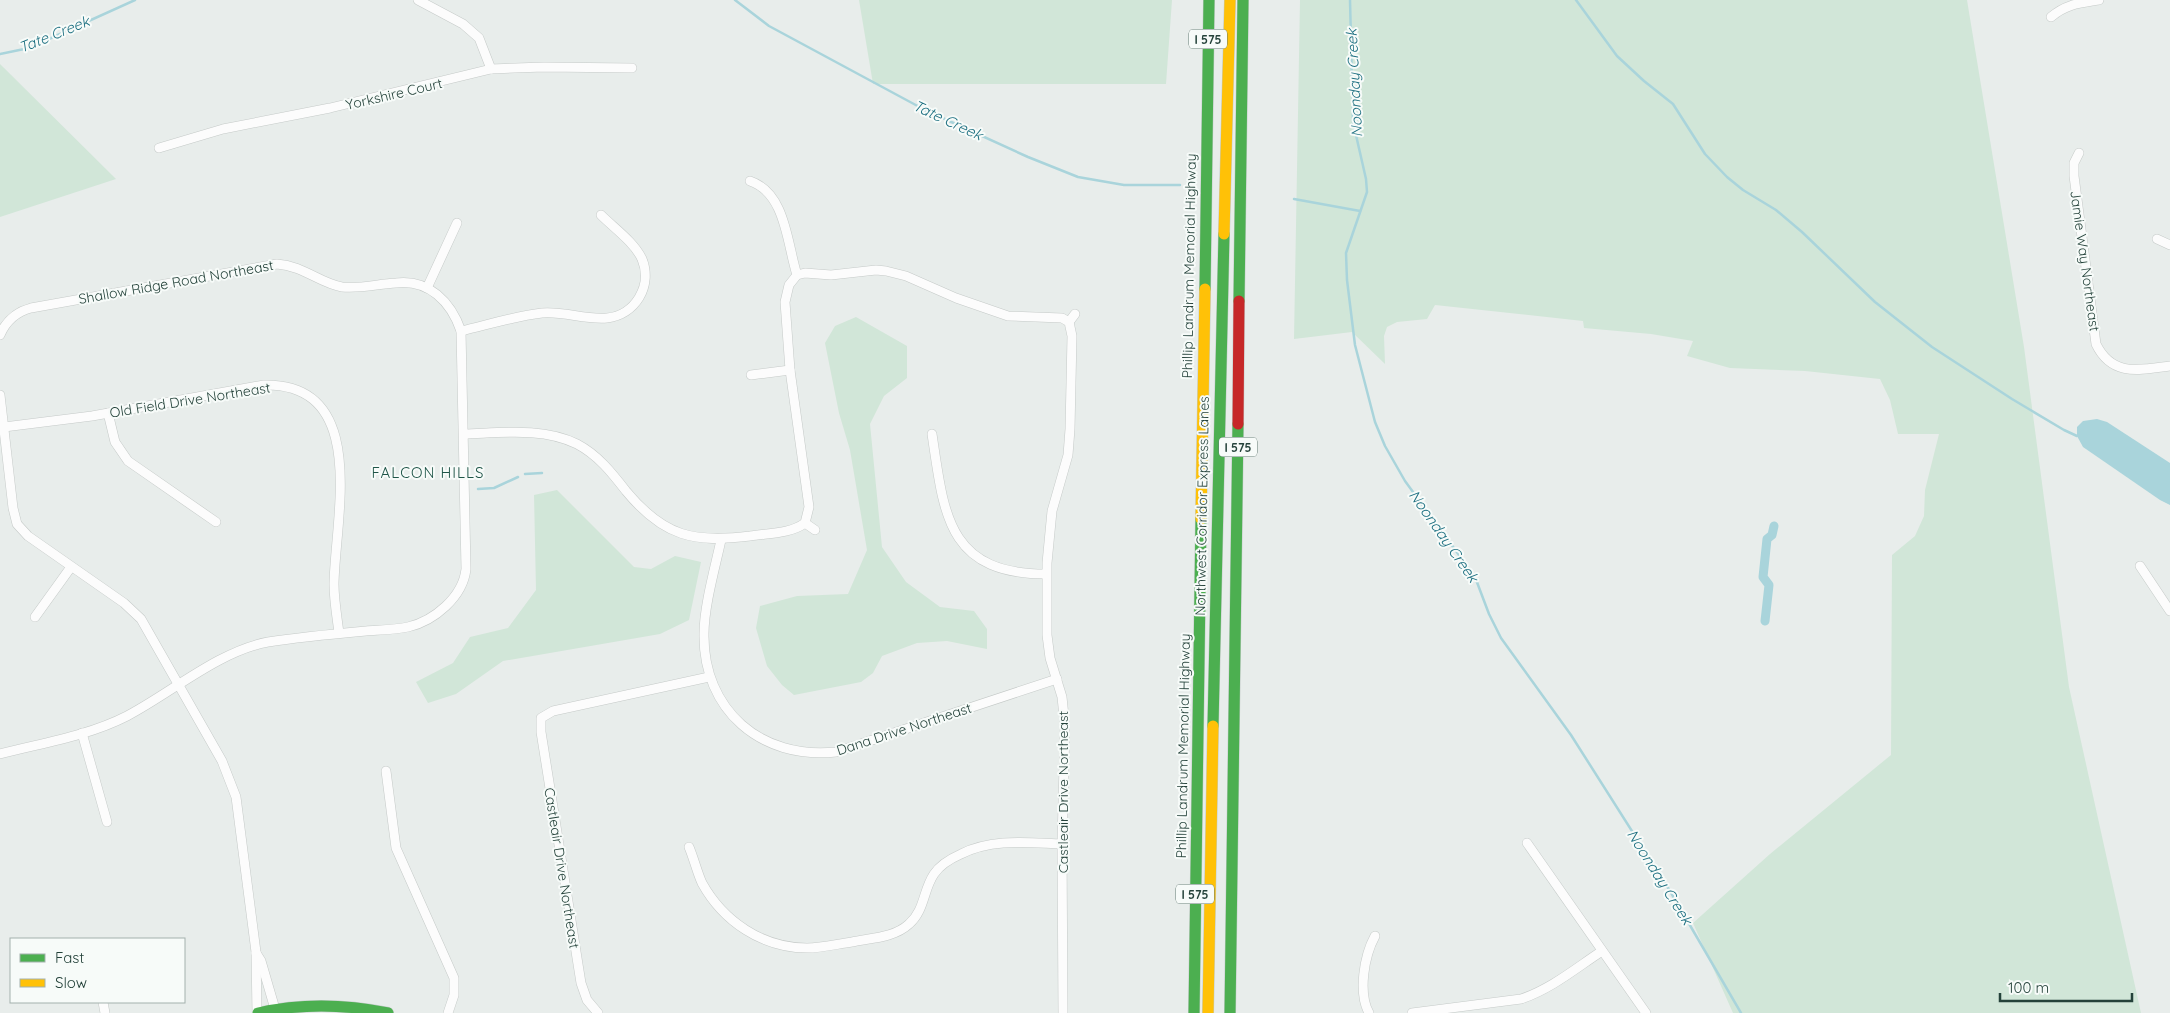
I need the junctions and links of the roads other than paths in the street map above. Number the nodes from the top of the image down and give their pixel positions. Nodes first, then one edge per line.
1 (418, 0) edge
2 (1209, 0) edge
3 (1230, 0) edge
4 (1243, 0) edge
5 (2099, 0) edge
6 (2051, 17) dead end
7 (632, 68) dead end
8 (490, 69) junction
9 (159, 148) dead end
10 (2079, 153) dead end
11 (750, 181) dead end
12 (600, 215) dead end
13 (457, 223) dead end
14 (2157, 239) dead end
15 (2170, 244) edge
16 (797, 275) junction
17 (427, 288) junction
18 (1075, 314) dead end
19 (1069, 322) junction
20 (461, 331) junction
21 (0, 335) edge
22 (2170, 366) edge
23 (790, 370) junction
24 (751, 375) dead end
25 (0, 394) edge
26 (108, 413) junction
27 (4, 427) junction
28 (464, 434) junction
29 (932, 434) dead end
30 (216, 522) dead end
31 (805, 523) junction
32 (815, 530) dead end
33 (721, 540) junction
34 (2140, 566) dead end
35 (71, 567) junction
36 (1046, 574) junction
37 (2170, 611) edge
38 (35, 617) dead end
39 (339, 633) junction
40 (709, 677) junction
41 (1057, 679) junction
42 (180, 685) junction
43 (82, 733) junction
44 (0, 754) edge
45 (386, 771) dead end
46 (107, 822) dead end
47 (1527, 843) dead end
48 (1062, 844) junction
49 (1232, 846) junction
50 (689, 847) dead end
51 (1375, 936) dead end
52 (1602, 951) junction
53 (256, 952) junction
54 (276, 1009) junction
55 (258, 1013) edge
56 (388, 1013) edge
57 (448, 1013) edge
58 (598, 1013) edge
59 (1063, 1013) edge
60 (1194, 1013) edge
61 (1208, 1013) edge
62 (1222, 1013) edge
63 (1230, 1013) edge
64 (1369, 1013) edge
65 (1412, 1013) edge
66 (1646, 1013) edge

1 - 8 street
2 - 60 main road, Phillip Landrum Memorial Highway / I 575
3 - 61 main road, Northwest Corridor Express Lanes
4 - 49 main road, I 575
5 - 6 street
7 - 8 street, Yorkshire Court
8 - 9 street, Yorkshire Court
10 - 22 street, Jamie Way Northeast
11 - 16 street
12 - 20 street
13 - 17 street
14 - 15 street
16 - 19 street
16 - 23 street
17 - 20 street, Shallow Ridge Road Northeast
17 - 21 street, Shallow Ridge Road Northeast
18 - 19 street
19 - 36 street, Castleair Drive Northeast
20 - 28 street, Shallow Ridge Road Northeast
23 - 24 street
23 - 31 street
25 - 27 street
26 - 27 street, Old Field Drive Northeast
26 - 30 street
26 - 39 street, Old Field Drive Northeast
27 - 35 street
28 - 33 street
28 - 39 street, Shallow Ridge Road Northeast
29 - 36 street
31 - 32 street
31 - 33 street
33 - 40 street, Dana Drive Northeast
34 - 37 street
35 - 38 street
35 - 42 street
36 - 41 street, Castleair Drive Northeast
39 - 42 street, Shallow Ridge Road Northeast
40 - 41 street, Dana Drive Northeast
40 - 58 street, Castleair Drive Northeast
41 - 48 street, Castleair Drive Northeast
42 - 43 street, Shallow Ridge Road Northeast
42 - 53 street
43 - 44 street, Shallow Ridge Road Northeast
43 - 46 street
45 - 57 street
47 - 52 street
48 - 50 street
48 - 59 street, Castleair Drive Northeast
49 - 62 main road
49 - 63 main road, I 575
51 - 64 street
52 - 65 street
52 - 66 street
53 - 54 street
53 - 55 street
54 - 55 main road
54 - 56 main road

